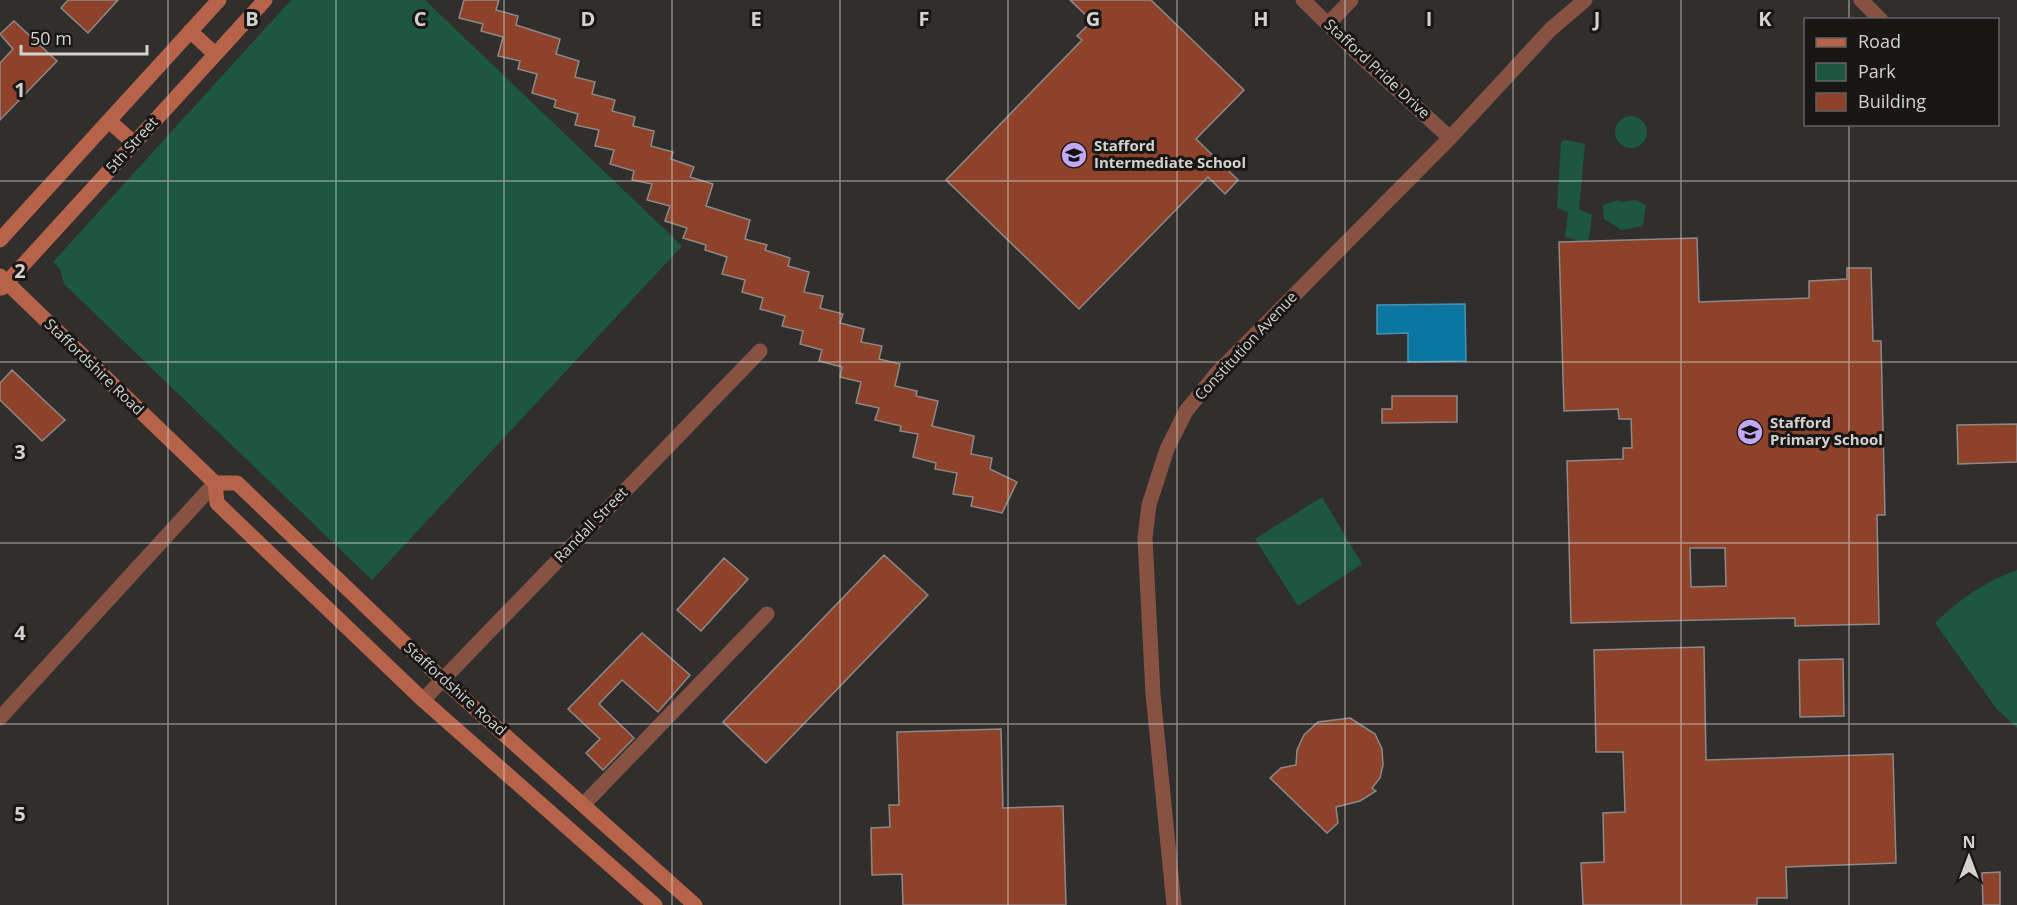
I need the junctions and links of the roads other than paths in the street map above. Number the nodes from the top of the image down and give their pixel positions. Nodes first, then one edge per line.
1 (219, 0) edge
2 (265, 0) edge
3 (1304, 0) edge
4 (1351, 0) edge
5 (1585, 0) edge
6 (1861, 0) edge
7 (1879, 18) edge
8 (1328, 24) junction
9 (190, 31) junction
10 (216, 54) junction
11 (109, 121) junction
12 (1450, 138) junction
13 (134, 143) junction
14 (0, 240) edge
15 (2, 283) edge
16 (760, 351) dead end
17 (214, 483) junction
18 (767, 614) dead end
19 (442, 679) junction
20 (423, 700) junction
21 (0, 718) edge
22 (584, 804) junction
23 (655, 905) edge
24 (695, 905) edge
25 (1174, 905) edge

1 - 9 main road
2 - 10 main road, 5th Street
3 - 8 street, Stafford Pride Drive
4 - 8 street
5 - 12 street, Constitution Avenue
6 - 7 street
8 - 12 street, Stafford Pride Drive
9 - 10 main road
9 - 11 main road
10 - 13 main road, 5th Street
11 - 13 main road
11 - 14 main road
12 - 25 street, Constitution Avenue
13 - 15 main road, 5th Street
15 - 17 main road, Staffordshire Road
16 - 19 street, Randall Street
17 - 19 main road, Staffordshire Road
17 - 20 main road, Staffordshire Road
17 - 21 street
18 - 22 street
19 - 20 street, Randall Street
19 - 22 main road, Staffordshire Road
20 - 23 main road, Staffordshire Road
22 - 24 main road, Staffordshire Road

